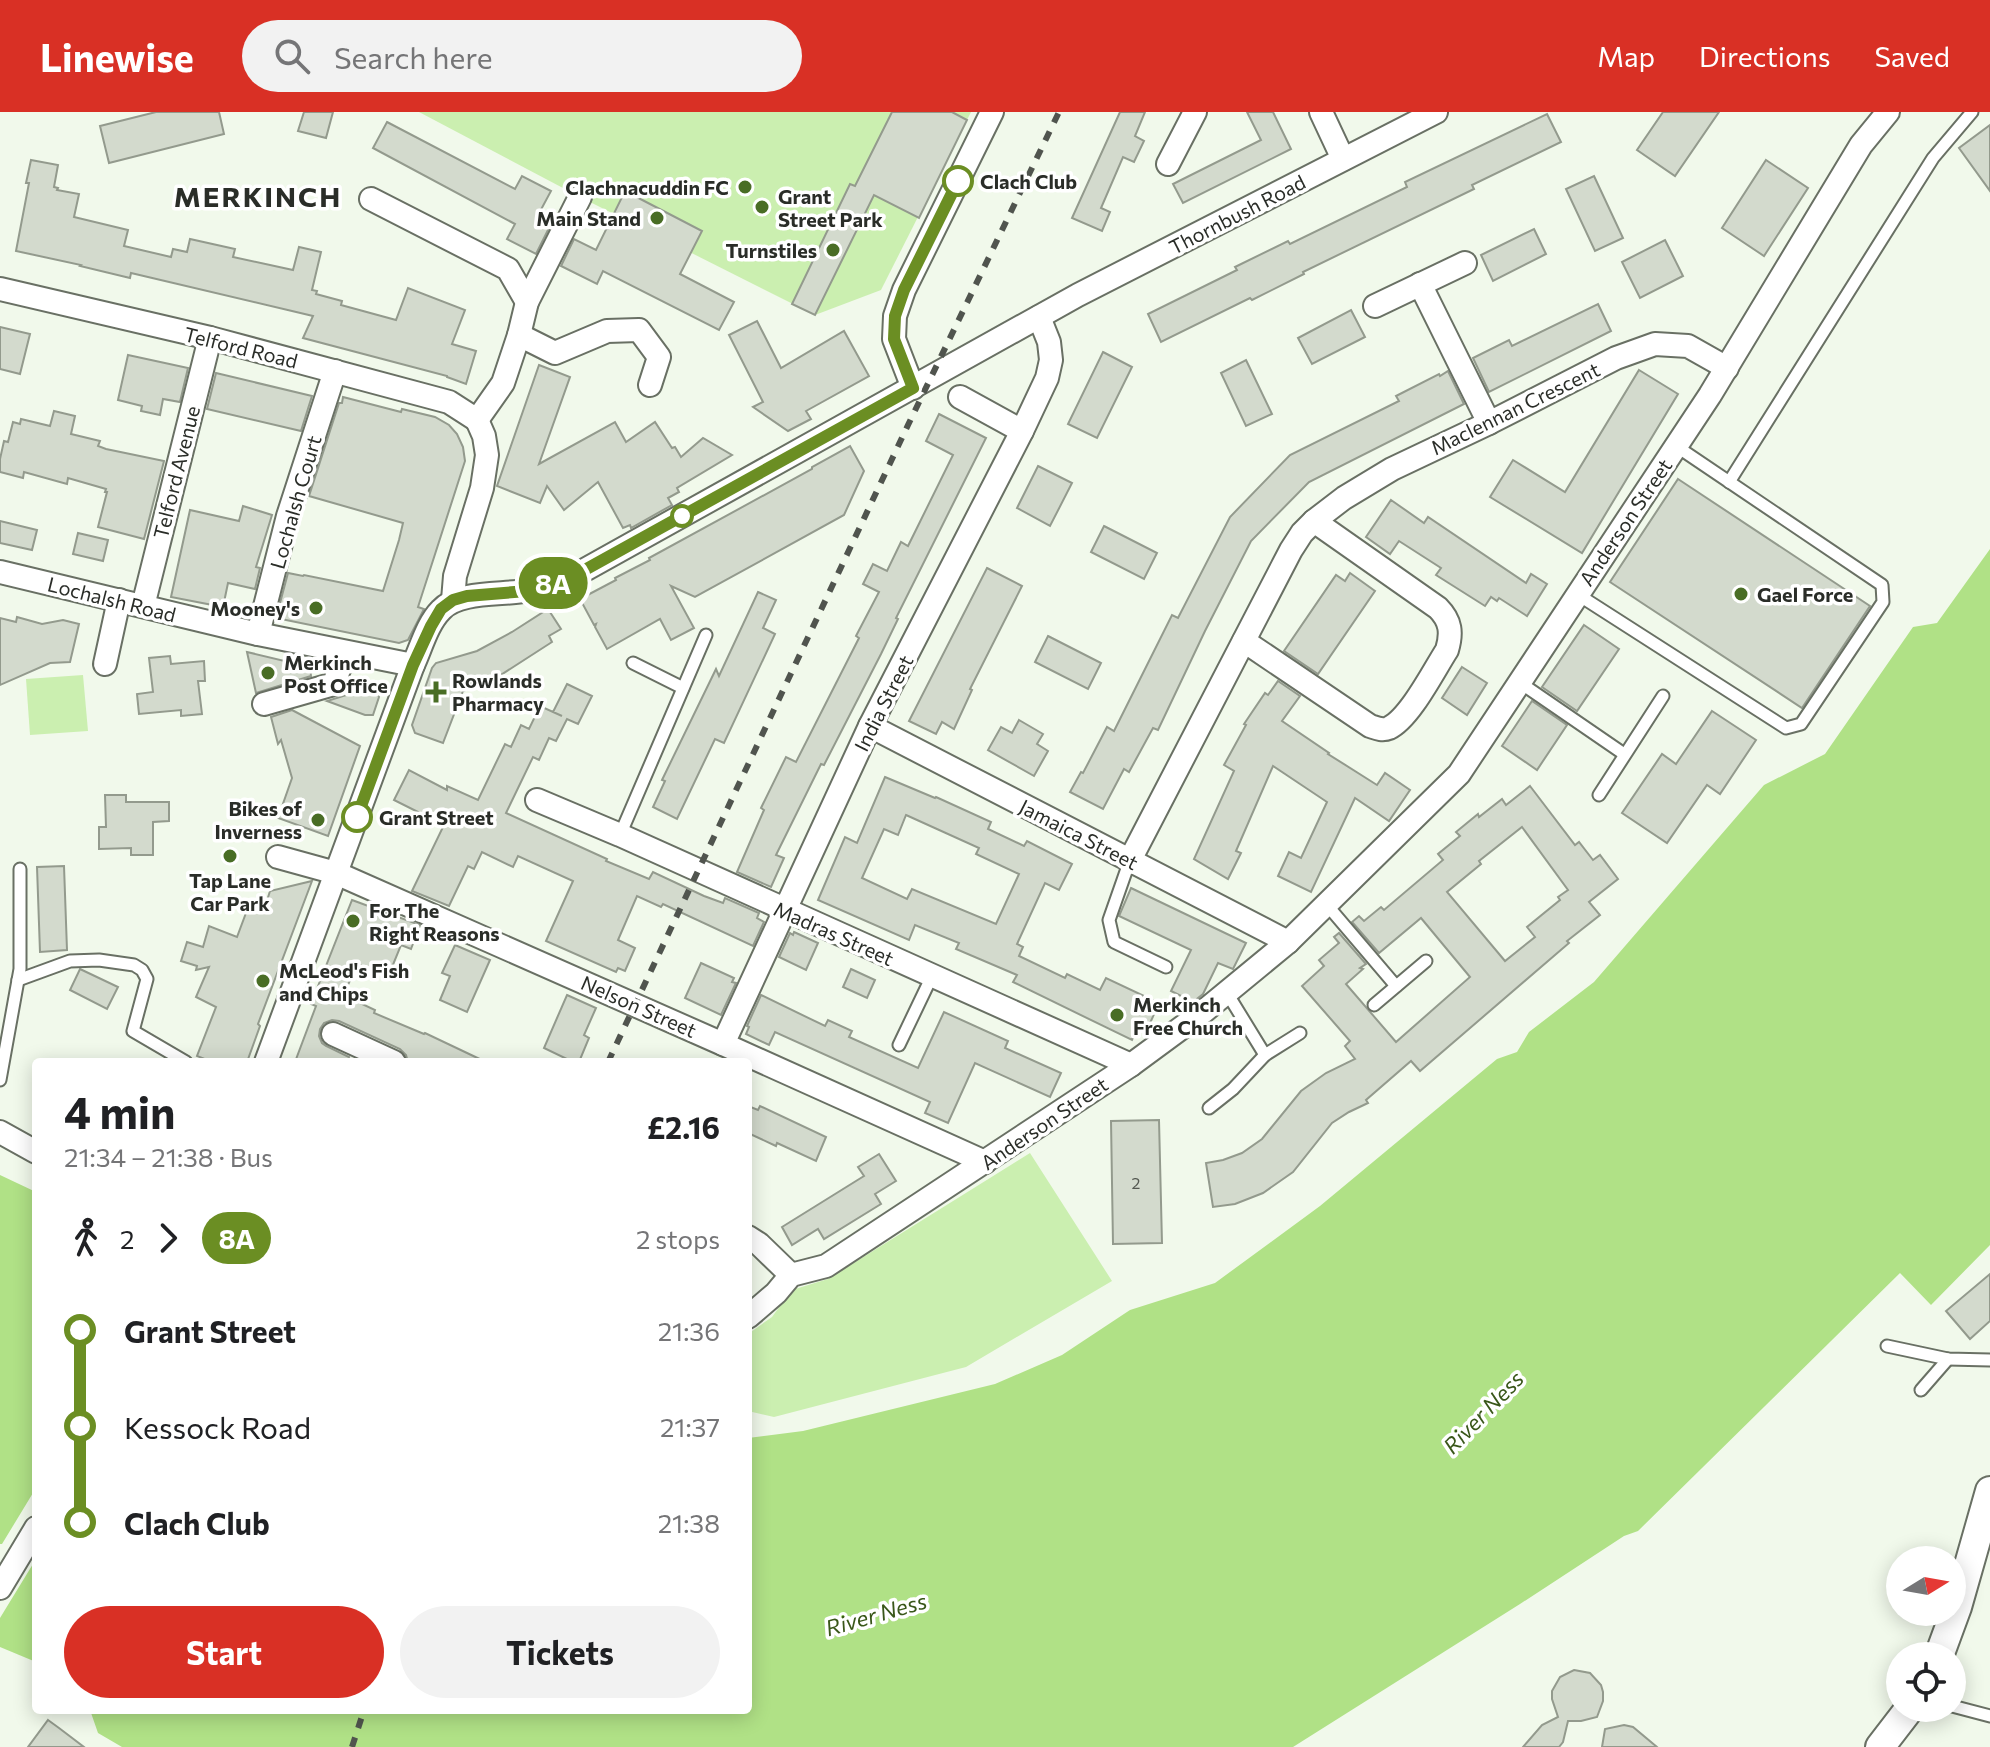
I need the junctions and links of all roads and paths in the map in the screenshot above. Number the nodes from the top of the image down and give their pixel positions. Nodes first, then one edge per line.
1 (992, 112) edge
2 (1195, 112) edge
3 (1321, 112) edge
4 (1436, 112) edge
5 (1888, 112) edge
6 (1972, 112) edge
7 (1343, 159) junction
8 (1168, 164) dead end
9 (580, 197) dead end
10 (371, 199) dead end
11 (1465, 263) dead end
12 (1420, 284) junction
13 (0, 289) edge
14 (527, 302) junction
15 (1375, 306) dead end
16 (1039, 317) junction
17 (519, 335) junction
18 (210, 338) junction
19 (1727, 368) junction
20 (335, 371) junction
21 (650, 385) dead end
22 (913, 388) junction
23 (960, 397) dead end
24 (477, 420) junction
25 (1489, 423) junction
26 (1022, 431) junction
27 (1676, 446) junction
28 (1729, 482) junction
29 (1314, 521) junction
30 (0, 572) edge
31 (1577, 594) junction
32 (119, 600) junction
33 (453, 600) junction
34 (143, 606) junction
35 (258, 634) junction
36 (706, 635) dead end
37 (1244, 641) junction
38 (345, 652) junction
39 (633, 663) dead end
40 (105, 664) dead end
41 (413, 665) junction
42 (1519, 682) junction
43 (683, 688) junction
44 (1663, 696) dead end
45 (264, 704) dead end
46 (870, 726) junction
47 (1624, 754) junction
48 (1599, 795) dead end
49 (537, 800) dead end
50 (620, 835) junction
51 (278, 857) dead end
52 (1130, 860) junction
53 (20, 869) dead end
54 (336, 873) junction
55 (1327, 905) junction
56 (785, 911) junction
57 (1288, 942) junction
58 (1426, 961) dead end
59 (1166, 967) dead end
60 (932, 976) junction
61 (18, 980) junction
62 (1396, 986) junction
63 (1227, 993) junction
64 (1374, 1005) dead end
65 (1300, 1033) dead end
66 (333, 1034) dead end
67 (723, 1044) junction
68 (899, 1045) dead end
69 (1265, 1055) junction
70 (179, 1058) edge
71 (267, 1058) edge
72 (385, 1058) edge
73 (1131, 1065) junction
74 (0, 1080) edge
75 (1209, 1108) dead end
76 (0, 1132) edge
77 (32, 1150) edge
78 (985, 1162) junction
79 (752, 1240) edge
80 (791, 1275) junction
81 (752, 1314) edge
82 (1887, 1346) dead end
83 (1948, 1359) junction
84 (1990, 1360) edge
85 (1921, 1390) dead end
86 (1990, 1491) edge
87 (32, 1535) edge
88 (0, 1588) edge
89 (1944, 1642) edge
90 (1966, 1710) edge
91 (1990, 1716) edge
92 (1899, 1722) edge
93 (1880, 1747) edge

1 - 22 street
2 - 8 street
3 - 7 street
4 - 7 street, Thornbush Road
5 - 19 street, Anderson Street
6 - 28 lane
7 - 16 street, Thornbush Road
9 - 14 street
10 - 14 street
11 - 12 street
12 - 15 street
12 - 25 street
13 - 18 street, Telford Road
14 - 17 street
16 - 22 street, Thornbush Road
16 - 26 street
17 - 21 street
17 - 24 street
18 - 20 street, Telford Road
18 - 34 street, Telford Avenue
19 - 25 street, Maclennan Crescent
19 - 27 street, Anderson Street
20 - 24 street, Telford Road
20 - 35 street, Lochalsh Court
22 - 33 street, Thornbush Road
23 - 26 street
24 - 33 street
25 - 29 street, Maclennan Crescent
26 - 46 street, India Street
27 - 28 lane
27 - 31 street, Anderson Street
28 - 31 lane
29 - 37 street, Maclennan Crescent
29 - 37 street
30 - 32 street, Lochalsh Road
31 - 42 street, Anderson Street
32 - 34 street, Lochalsh Road
32 - 40 street
33 - 41 street
34 - 35 street, Lochalsh Road
35 - 38 street, Lochalsh Road
36 - 43 lane
37 - 52 street, Maclennan Crescent
38 - 41 street, Lochalsh Road
38 - 45 street
39 - 43 lane
41 - 54 street
42 - 47 lane
42 - 55 street, Anderson Street
43 - 50 lane
44 - 47 lane
46 - 52 street, Jamaica Street
46 - 56 street, India Street
47 - 48 lane
49 - 50 street, Madras Street
50 - 56 street, Madras Street
51 - 54 street, Nelson Street
52 - 57 street, Jamaica Street
52 - 59 lane
53 - 61 lane
54 - 67 street, Nelson Street
54 - 71 street
55 - 57 street, Anderson Street
55 - 62 lane
56 - 60 street, Madras Street
56 - 67 street, India Street
57 - 63 street, Anderson Street
58 - 62 lane
60 - 68 lane
60 - 73 street, Madras Street
61 - 70 lane
61 - 74 lane
62 - 64 lane
63 - 69 lane
63 - 73 street, Anderson Street
65 - 69 lane
66 - 72 street
67 - 78 street, Nelson Street
69 - 75 lane
73 - 78 street, Anderson Street
76 - 77 street
78 - 80 street, Anderson Street
79 - 80 street
80 - 81 street
82 - 83 lane
83 - 84 lane
83 - 85 lane
86 - 89 street
87 - 88 street
90 - 91 lane
92 - 93 street

